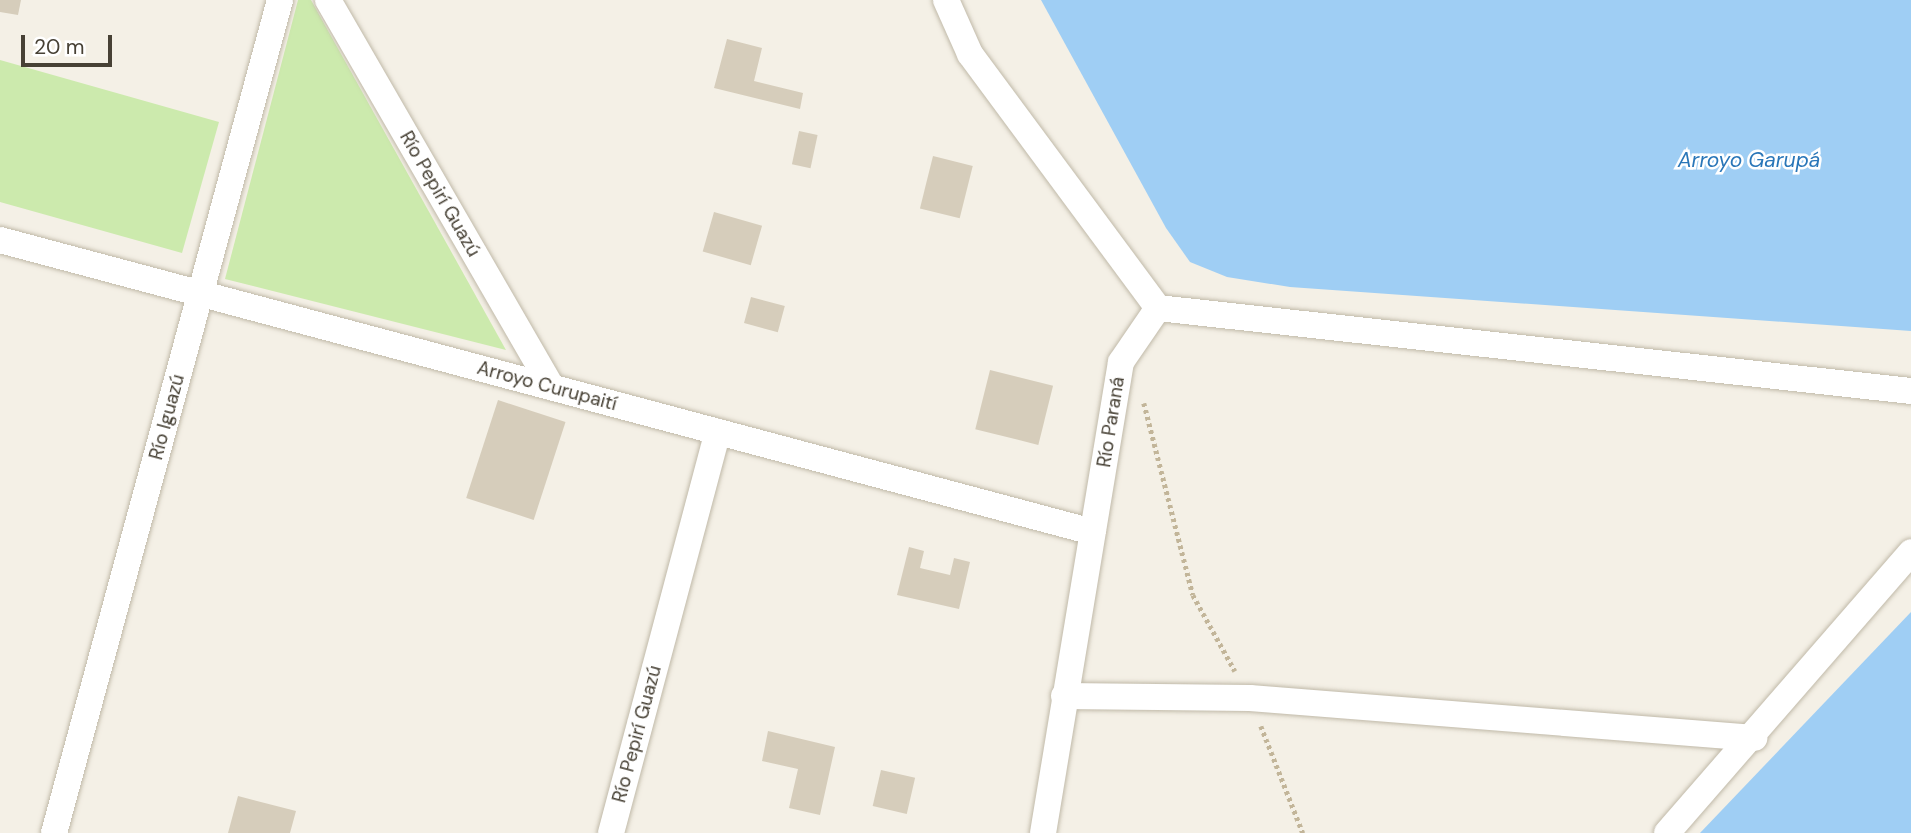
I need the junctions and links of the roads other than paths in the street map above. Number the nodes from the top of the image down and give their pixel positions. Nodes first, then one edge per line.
1 (279, 0) edge
2 (328, 0) edge
3 (946, 0) edge
4 (0, 240) edge
5 (201, 294) junction
6 (1158, 308) junction
7 (551, 387) junction
8 (1911, 391) edge
9 (718, 432) junction
10 (1093, 532) junction
11 (1911, 552) edge
12 (1064, 696) junction
13 (1754, 738) junction
14 (54, 833) edge
15 (611, 833) edge
16 (1043, 833) edge
17 (1667, 833) edge

1 - 5 street, Río Iguazú
2 - 7 street, Río Pepirí Guazú
3 - 6 street
4 - 5 street, Arroyo Curupaití
5 - 7 street, Arroyo Curupaití
5 - 14 street, Río Iguazú
6 - 8 street
6 - 10 street, Río Paraná
7 - 9 street, Arroyo Curupaití
9 - 10 street, Arroyo Curupaití
9 - 15 street, Río Pepirí Guazú
10 - 12 street, Río Paraná
11 - 13 street
12 - 13 street
12 - 16 street, Río Paraná
13 - 17 street

